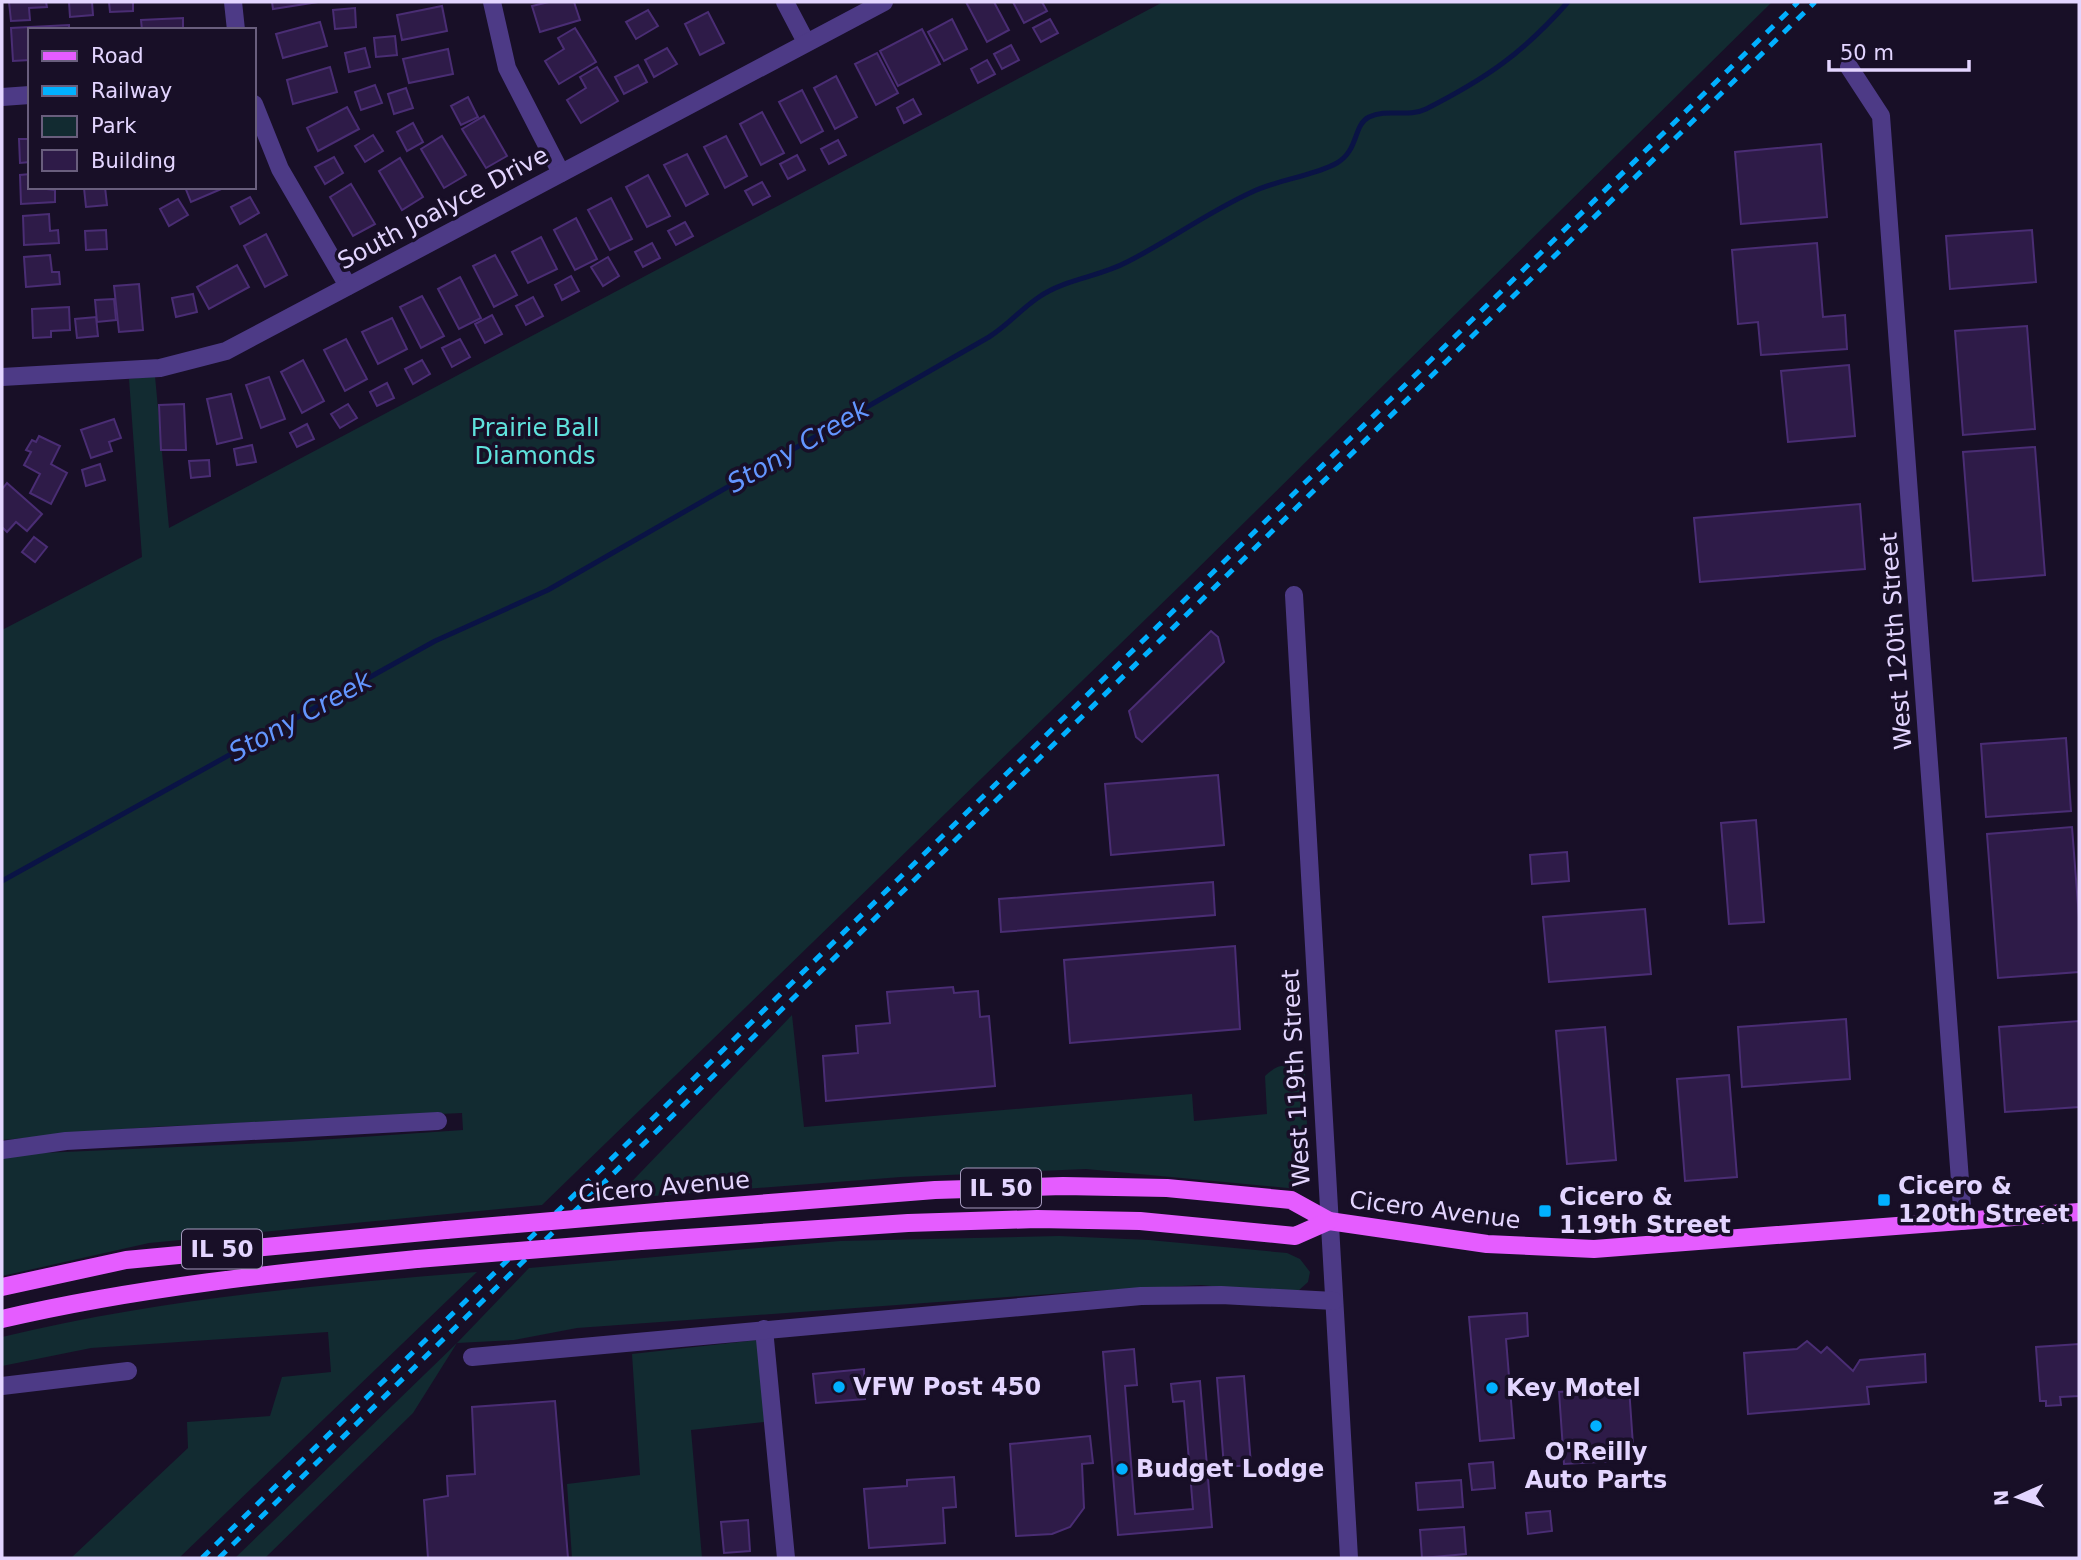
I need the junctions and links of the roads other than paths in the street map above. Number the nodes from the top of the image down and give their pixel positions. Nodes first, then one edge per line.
1 (233, 2) edge
2 (492, 2) edge
3 (785, 2) edge
4 (884, 2) edge
5 (236, 28) edge
6 (806, 43) junction
7 (1849, 67) dead end
8 (28, 95) edge
9 (2, 97) edge
10 (256, 109) edge
11 (561, 173) junction
12 (348, 286) junction
13 (2, 377) edge
14 (1293, 595) dead end
15 (438, 1121) dead end
16 (2, 1150) edge
17 (2079, 1212) edge
18 (1963, 1221) junction
19 (1329, 1222) junction
20 (2, 1287) edge
21 (1334, 1301) junction
22 (2, 1319) edge
23 (764, 1329) junction
24 (472, 1357) dead end
25 (128, 1371) dead end
26 (2, 1386) edge
27 (786, 1558) edge
28 (1348, 1558) edge

1 - 5 street
2 - 11 street
3 - 6 street
4 - 6 street, South Joalyce Drive
6 - 11 street, South Joalyce Drive
7 - 18 street, West 120th Street
8 - 9 street
10 - 12 street
11 - 12 street, South Joalyce Drive
12 - 13 street, South Joalyce Drive
14 - 19 street, West 119th Street
15 - 16 street
17 - 18 main road, Cicero Avenue / IL 50
18 - 19 main road, Cicero Avenue / IL 50
19 - 20 main road, Cicero Avenue / IL 50, bridge
19 - 21 street, West 119th Street
19 - 22 main road, Cicero Avenue / IL 50, bridge
21 - 23 street
21 - 28 street, West 119th Street
23 - 24 street
23 - 27 street
25 - 26 street

